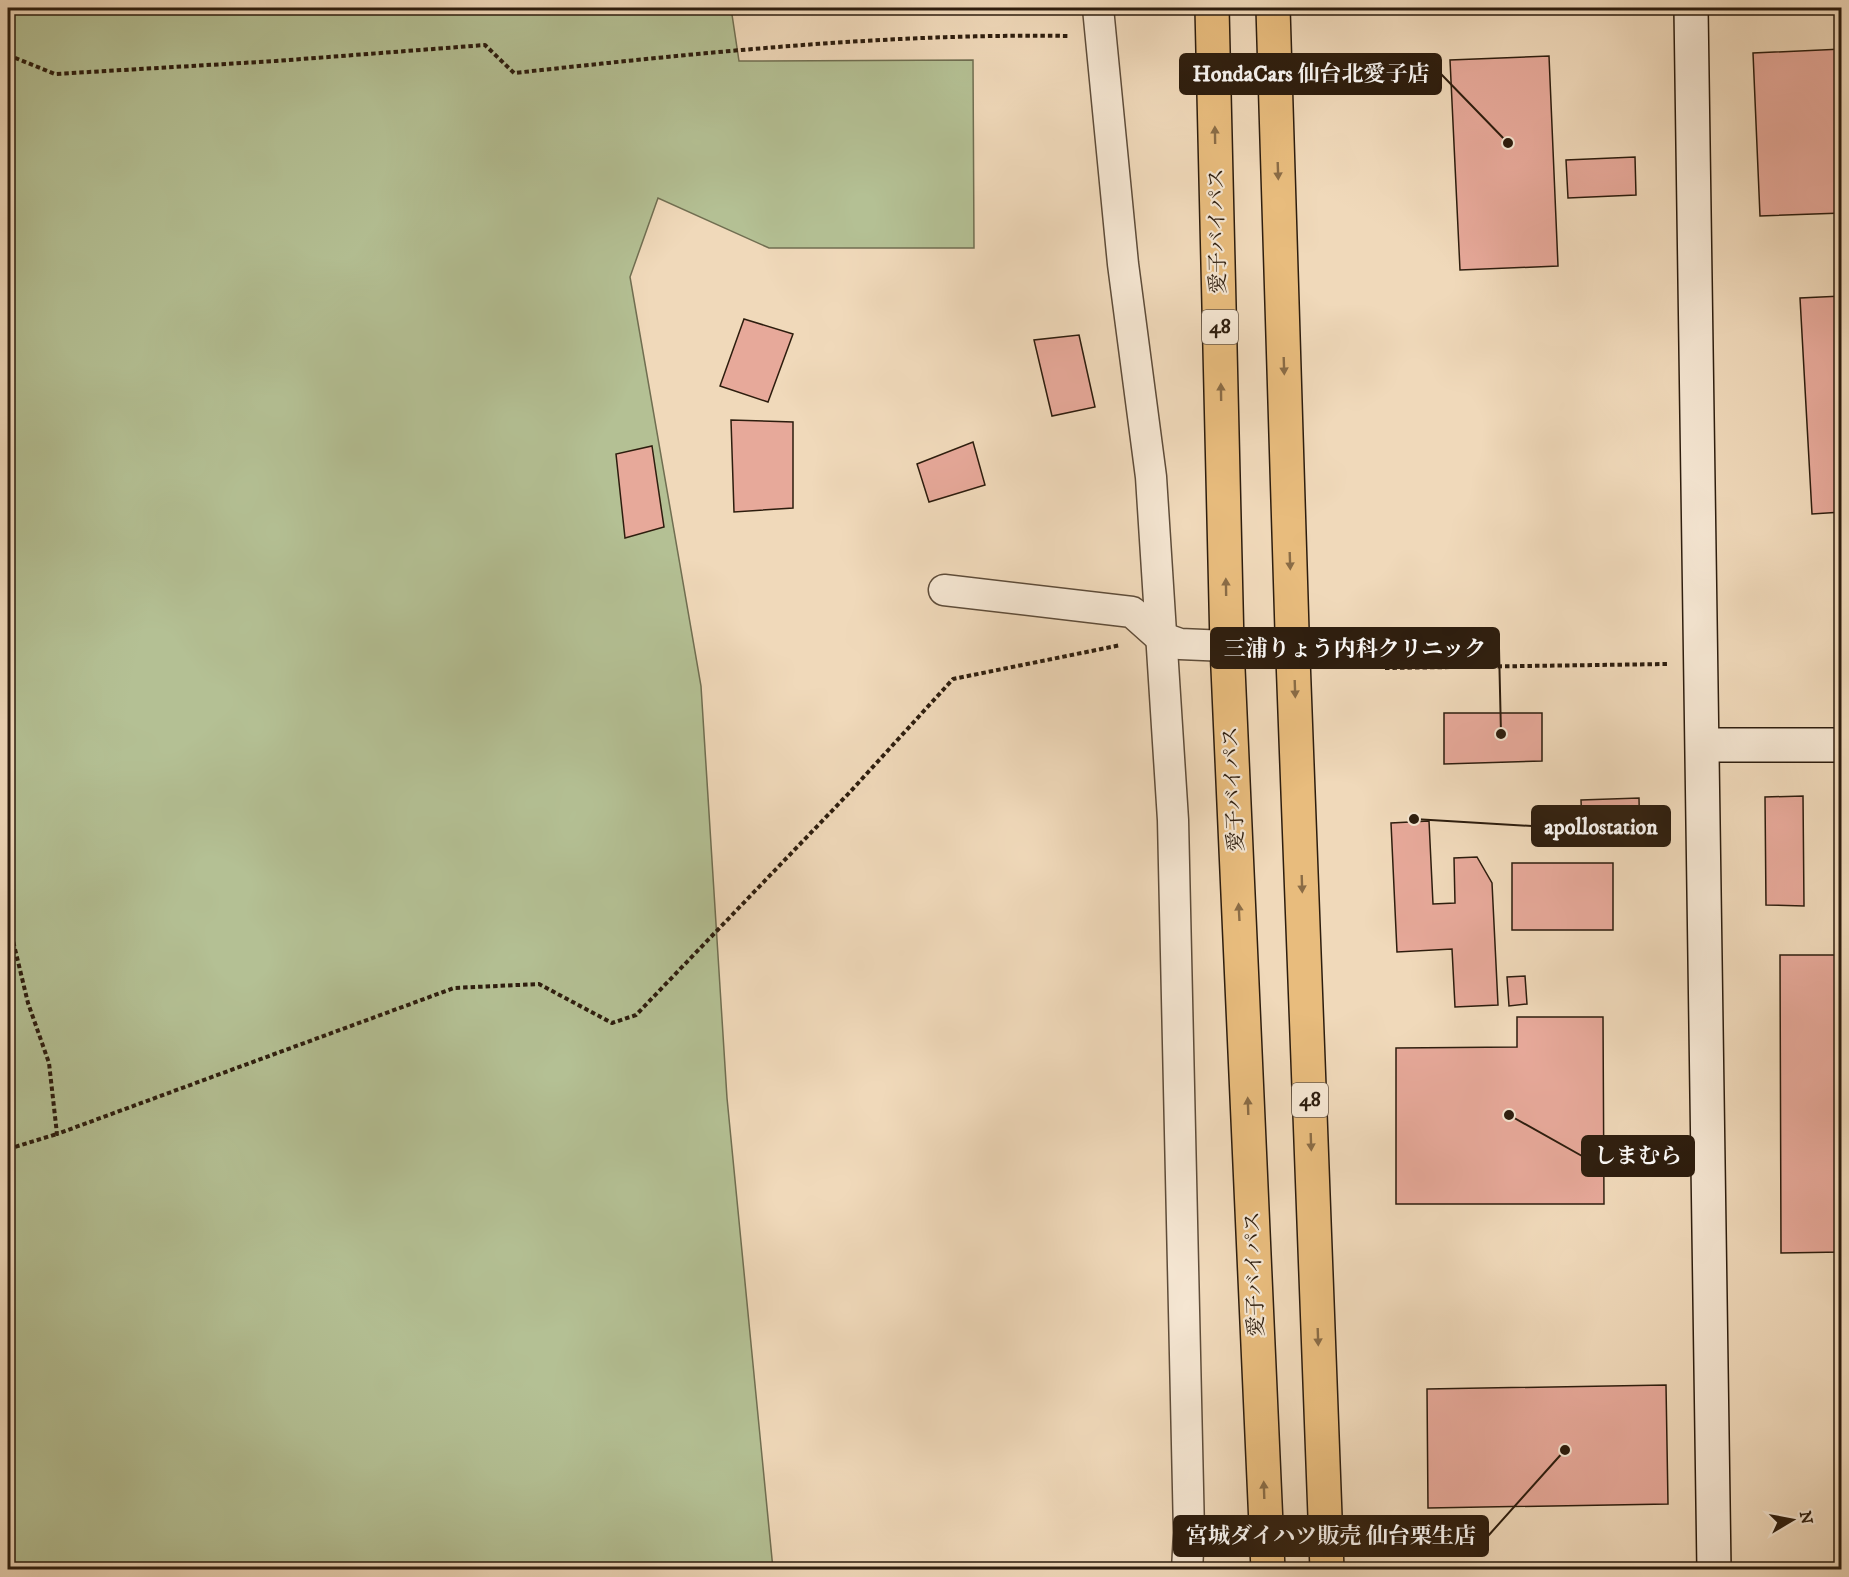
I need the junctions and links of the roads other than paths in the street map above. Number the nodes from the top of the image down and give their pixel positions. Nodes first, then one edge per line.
1 (1212, 8) edge
2 (1273, 8) edge
3 (1691, 8) edge
4 (1100, 22) edge
5 (944, 590) dead end
6 (1160, 637) junction
7 (1227, 646) junction
8 (1704, 745) junction
9 (1842, 745) edge
10 (1187, 1569) edge
11 (1268, 1569) edge
12 (1327, 1569) edge
13 (1714, 1569) edge

7 -> 1 highway, 愛子バイパス / 48
2 -> 12 highway, 48
3 - 8 street
4 - 6 street
5 - 6 street
6 - 7 street
6 - 10 street
11 -> 7 highway, 愛子バイパス / 48
8 - 9 street
8 - 13 street

